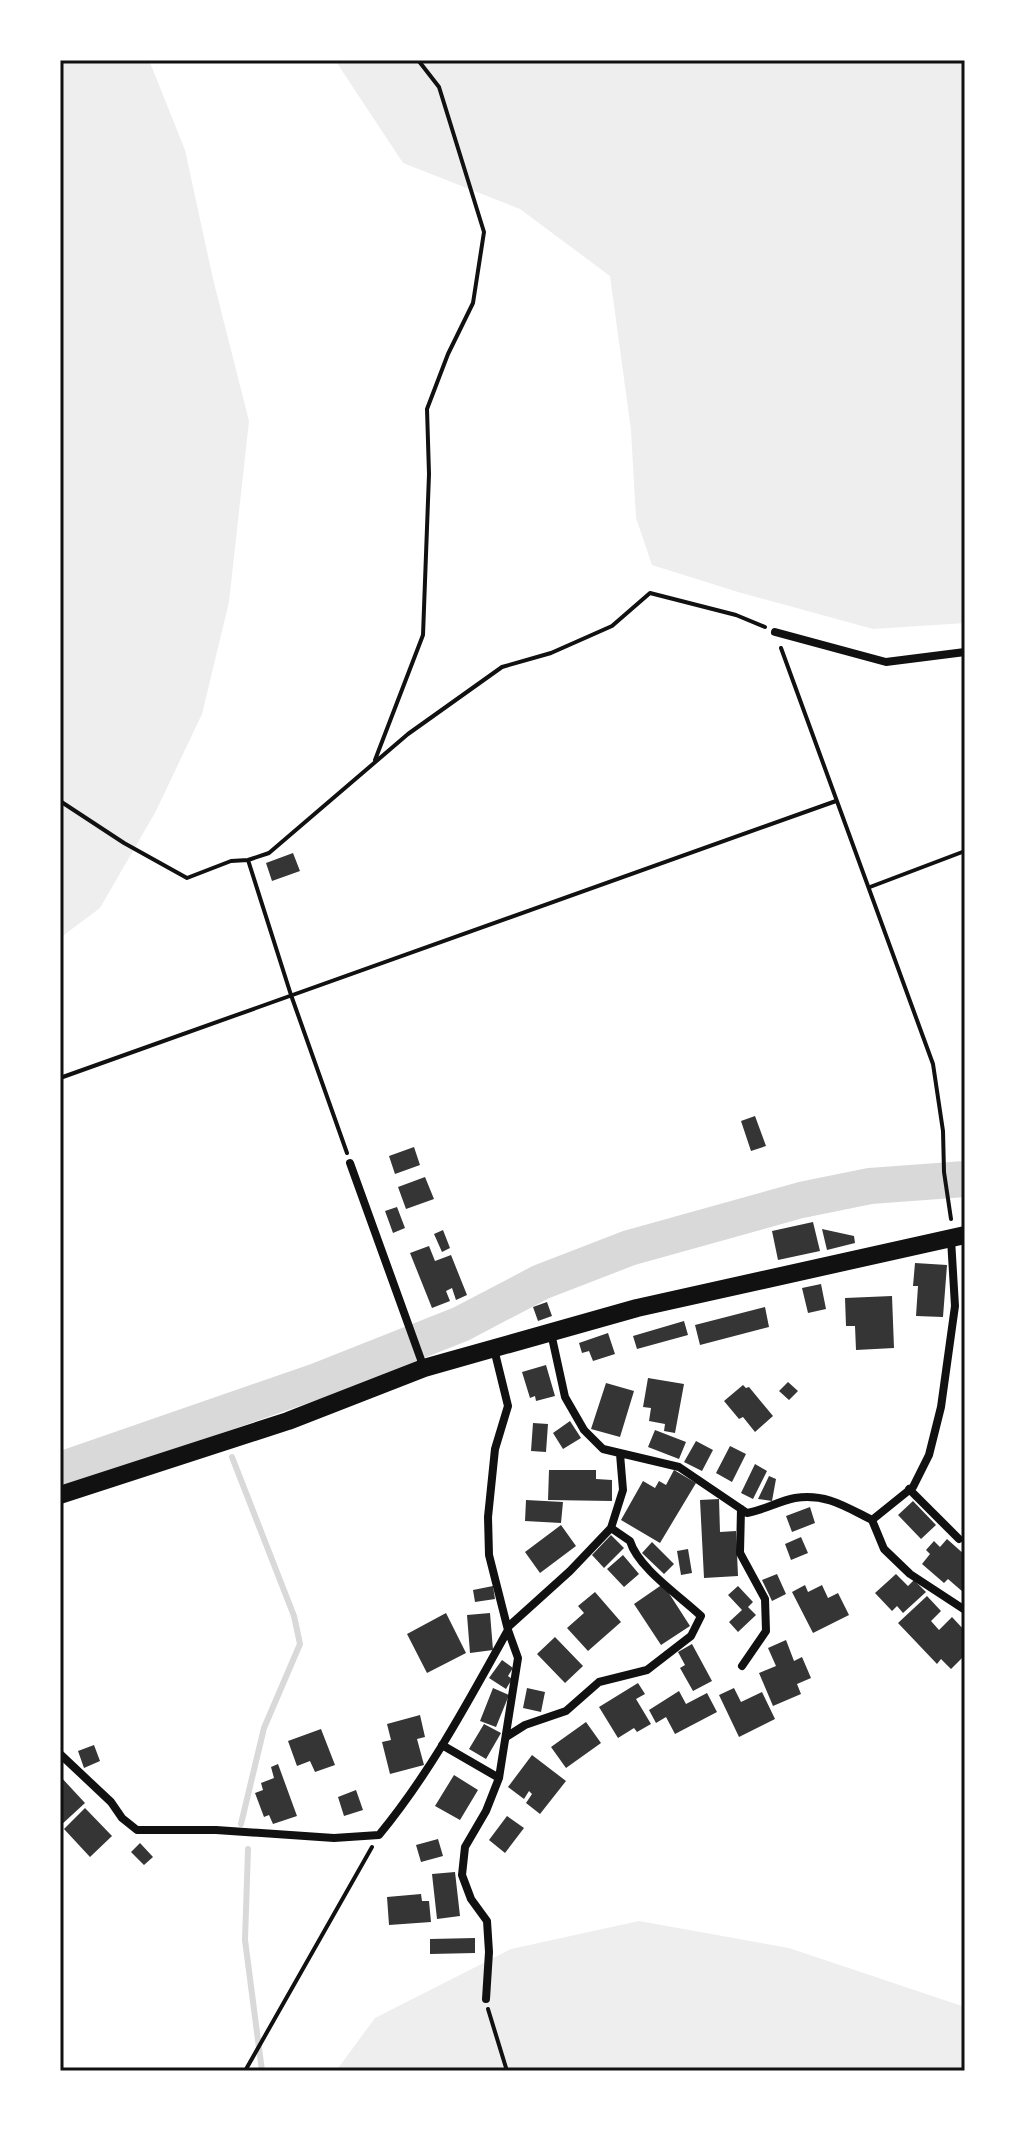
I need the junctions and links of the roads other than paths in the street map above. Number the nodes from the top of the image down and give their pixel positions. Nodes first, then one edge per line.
1 (775, 632) road end
2 (965, 652) edge
3 (350, 1163) road end
4 (958, 1236) edge
5 (960, 1306) edge
6 (551, 1332) junction
7 (494, 1349) junction
8 (424, 1368) junction
9 (620, 1454) junction
10 (909, 1489) junction
11 (60, 1495) edge
12 (741, 1509) junction
13 (872, 1520) junction
14 (611, 1528) junction
15 (959, 1539) dead end
16 (965, 1610) edge
17 (508, 1628) junction
18 (742, 1666) dead end
19 (506, 1737) junction
20 (442, 1745) junction
21 (60, 1754) edge
22 (499, 1778) junction
23 (486, 1999) road end

1 - 2 street
3 - 8 street
4 - 5 street
4 - 6 main road
5 - 10 street
6 - 7 main road
6 - 9 street
7 - 8 main road
7 - 17 street
8 - 11 main road
9 - 12 street
9 - 14 street
10 - 13 street
10 - 15 street
12 - 13 street
12 - 18 street
13 - 16 street
14 - 17 street
14 - 19 street
17 - 19 street
17 - 20 street
19 - 22 street
20 - 21 street
20 - 22 street
22 - 23 street

